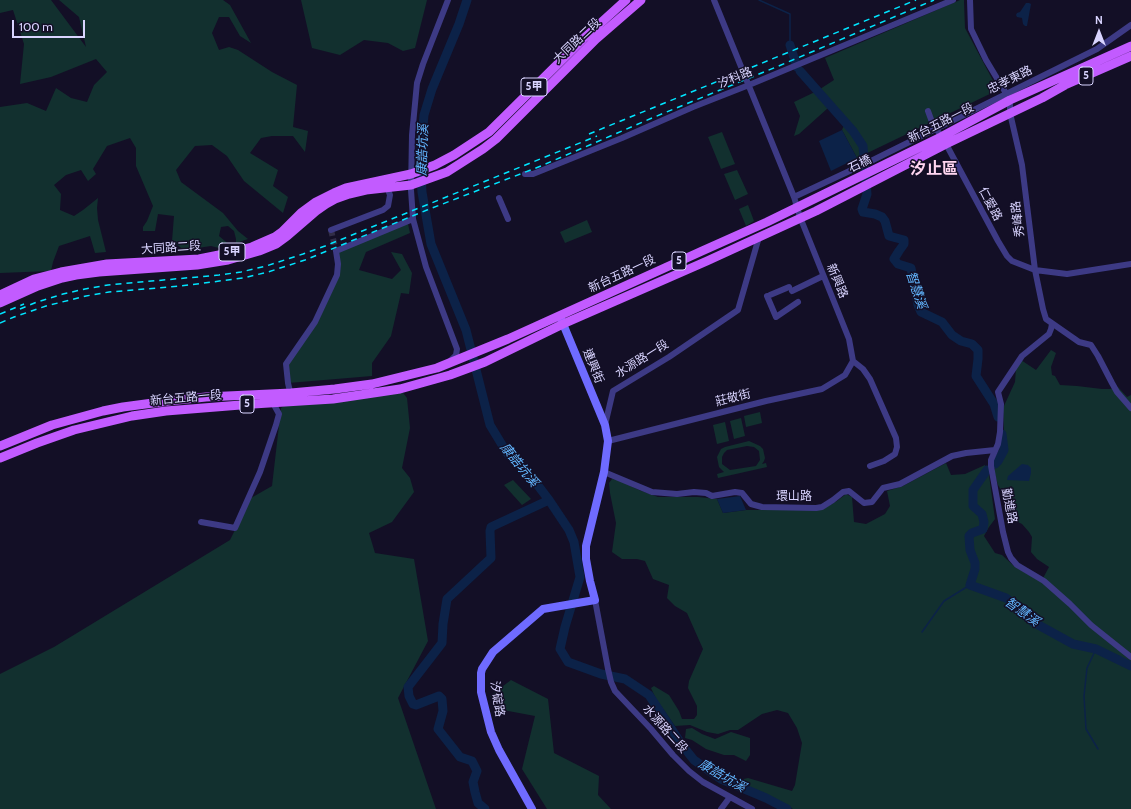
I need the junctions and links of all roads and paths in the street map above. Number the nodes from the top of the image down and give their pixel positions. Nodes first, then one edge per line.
1 (448, 0) edge
2 (626, 0) edge
3 (641, 0) edge
4 (714, 0) edge
5 (953, 0) edge
6 (970, 0) edge
7 (1131, 25) edge
8 (583, 39) junction
9 (591, 45) junction
10 (1131, 46) edge
11 (1131, 56) edge
12 (749, 85) junction
13 (1008, 97) junction
14 (928, 111) dead end
15 (1010, 113) junction
16 (936, 128) junction
17 (943, 141) junction
18 (873, 160) joint
19 (882, 166) joint
20 (411, 174) junction
21 (525, 174) dead end
22 (882, 177) joint
23 (849, 182) joint
24 (411, 185) junction
25 (388, 187) junction
26 (851, 193) joint
27 (794, 197) junction
28 (499, 198) dead end
29 (798, 208) junction
30 (800, 218) junction
31 (413, 219) junction
32 (508, 219) dead end
33 (331, 230) dead end
34 (759, 237) junction
35 (1131, 264) edge
36 (1035, 270) junction
37 (823, 276) junction
38 (36, 283) junction
39 (0, 295) edge
40 (798, 302) dead end
41 (0, 303) edge
42 (562, 320) junction
43 (1052, 324) junction
44 (854, 361) junction
45 (451, 363) junction
46 (450, 375) junction
47 (291, 397) junction
48 (273, 398) junction
49 (1131, 408) edge
50 (605, 425) junction
51 (608, 441) junction
52 (0, 446) edge
53 (995, 450) junction
54 (0, 458) edge
55 (870, 466) dead end
56 (604, 472) junction
57 (201, 522) dead end
58 (595, 600) junction
59 (1131, 656) edge
60 (730, 797) junction
61 (532, 809) edge
62 (721, 809) edge
63 (752, 809) edge

1 - 20 street
2 - 8 main road, 大同路二段 / 5甲
3 - 9 main road, 大同路二段 / 5甲
4 - 12 street, 新興路
5 - 12 street, 汐科路
6 - 13 street
7 - 13 street, 忠孝東路
8 - 9 main road
8 - 20 main road, 大同路二段 / 5甲
9 - 24 main road, 大同路二段 / 5甲
10 - 13 main road, 5
11 - 15 main road, 5
12 - 21 street, 汐科路
12 - 27 street, 新興路
13 - 15 street, 秀峰路
13 - 16 street, 忠孝東路
13 - 17 main road, 新台五路一段 / 5
14 - 16 street, 仁愛路
15 - 17 main road, 新台五路一段 / 5
15 - 36 street, 秀峰路
16 - 17 street, 仁愛路
16 - 18 street, 忠孝東路
17 - 19 main road, 新台五路一段 / 5
17 - 22 main road, 新台五路一段 / 5
17 - 36 street, 仁愛路
18 - 27 street, 石橋
19 - 23 main road, 石橋 / 5
20 - 24 street
20 - 38 main road, 大同路二段 / 5甲
22 - 26 main road, 石橋 / 5
23 - 29 main road, 新台五路一段 / 5
24 - 25 main road, 大同路二段 / 5甲
24 - 31 street
25 - 33 street
25 - 38 main road, 大同路二段 / 5甲
26 - 30 main road, 新台五路一段 / 5
27 - 29 street, 新興路
28 - 32 street
29 - 30 street, 新興路
29 - 42 main road, 新台五路一段 / 5
30 - 34 main road, 新台五路一段 / 5
30 - 37 street, 新興路
31 - 45 street
31 - 47 street
34 - 42 main road, 新台五路一段 / 5
34 - 50 street, 水源路一段
35 - 36 street, 仁愛路
36 - 43 street, 秀峰路
37 - 40 street
37 - 44 street, 新興路
38 - 39 main road, 5甲
38 - 41 main road, 5甲
42 - 45 main road, 新台五路一段 / 5
42 - 46 main road, 新台五路一段 / 5
42 - 50 street, 連興街
43 - 49 street, 秀峰路
43 - 53 street, 勤進路
44 - 51 street, 莊敬街
44 - 55 street
45 - 46 main road
45 - 47 main road, 新台五路一段 / 5
46 - 47 main road, 新台五路一段 / 5
47 - 48 main road, 新台五路一段 / 5
48 - 52 main road, 新台五路一段 / 5
48 - 54 main road, 新台五路一段 / 5
48 - 57 street
50 - 51 street, 水源路一段
51 - 56 street, 水源路一段
53 - 56 street, 環山路
53 - 59 street, 勤進路
56 - 58 street, 水源路一段
58 - 60 street, 水源路二段
58 - 61 street, 汐碇路
60 - 62 street
60 - 63 street, 水源路二段

